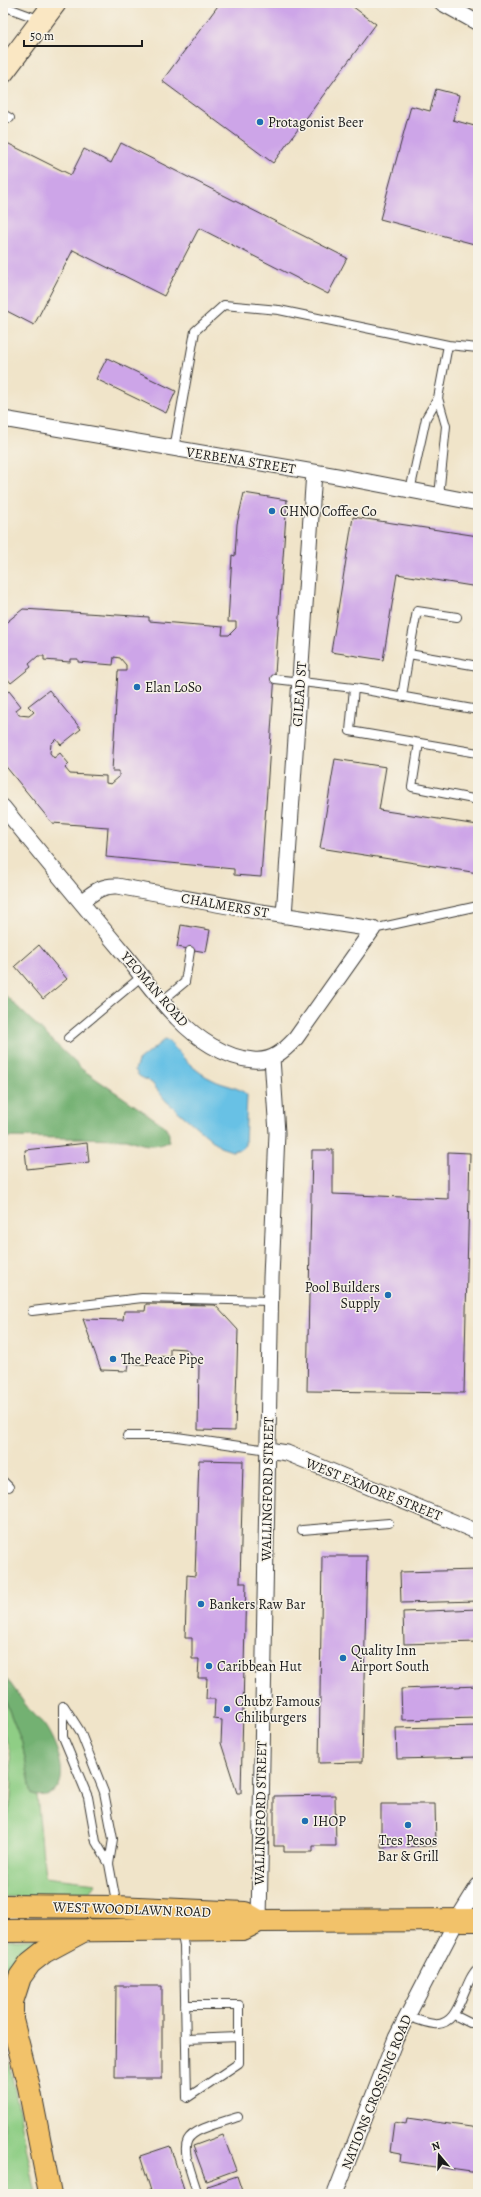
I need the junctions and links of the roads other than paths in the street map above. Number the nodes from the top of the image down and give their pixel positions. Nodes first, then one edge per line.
1 (55, 3) edge
2 (442, 3) edge
3 (3, 6) edge
4 (42, 20) junction
5 (478, 23) edge
6 (3, 72) edge
7 (448, 345) junction
8 (478, 348) edge
9 (438, 398) junction
10 (3, 419) edge
11 (174, 449) junction
12 (314, 472) junction
13 (410, 491) junction
14 (438, 496) junction
15 (478, 503) edge
16 (457, 617) dead end
17 (409, 654) junction
18 (478, 666) edge
19 (274, 679) dead end
20 (300, 682) junction
21 (354, 688) junction
22 (402, 696) junction
23 (478, 710) edge
24 (419, 743) junction
25 (478, 753) edge
26 (478, 800) edge
27 (3, 807) edge
28 (81, 902) junction
29 (478, 906) edge
30 (284, 916) junction
31 (374, 929) junction
32 (190, 952) dead end
33 (142, 976) junction
34 (162, 1001) junction
35 (68, 1038) dead end
36 (272, 1058) junction
37 (271, 1301) junction
38 (32, 1311) dead end
39 (127, 1436) dead end
40 (268, 1450) junction
41 (389, 1523) dead end
42 (302, 1530) dead end
43 (478, 1532) edge
44 (109, 1864) junction
45 (478, 1886) edge
46 (3, 1906) edge
47 (118, 1919) junction
48 (467, 1920) edge
49 (259, 1921) junction
50 (181, 1930) junction
51 (3, 1931) edge
52 (84, 1931) junction
53 (478, 1968) edge
54 (185, 2005) junction
55 (407, 2016) junction
56 (454, 2016) junction
57 (478, 2023) edge
58 (239, 2037) junction
59 (186, 2039) junction
60 (238, 2117) dead end
61 (50, 2194) edge
62 (198, 2194) edge
63 (335, 2194) edge

1 - 4 street
2 - 5 street
3 - 4 lane
4 - 6 street
7 - 8 lane
7 - 9 lane
7 - 11 lane
9 - 13 lane
9 - 14 lane
10 - 11 street, VERBENA STREET
11 - 12 street, VERBENA STREET
12 - 13 street, VERBENA STREET
12 - 20 street, GILEAD ST
13 - 14 street, VERBENA STREET
14 - 15 street, VERBENA STREET
16 - 17 lane
17 - 18 lane
17 - 22 lane
19 - 20 lane
20 - 21 lane
20 - 30 street, GILEAD ST
21 - 22 lane
21 - 24 lane
22 - 23 lane
24 - 25 lane
24 - 26 lane
27 - 28 street, YEOMAN ROAD
28 - 30 street, CHALMERS ST
28 - 33 street, YEOMAN ROAD
29 - 31 lane
30 - 31 street, CHALMERS ST
31 - 36 street, YEOMAN ROAD
32 - 34 lane
33 - 34 street, YEOMAN ROAD
33 - 35 lane
34 - 36 street, YEOMAN ROAD
36 - 37 street, WALLINGFORD STREET
37 - 38 lane
37 - 40 street, WALLINGFORD STREET
39 - 40 lane
40 - 43 street, WEST EXMORE STREET
40 - 49 street, WALLINGFORD STREET
41 - 42 lane
44 - 44 lane
44 - 47 lane
45 - 48 street, NATIONS CROSSING ROAD
46 - 47 main road, WEST WOODLAWN ROAD
47 - 49 main road, WEST WOODLAWN ROAD
47 - 50 main road, WEST WOODLAWN ROAD
47 - 52 main road, WEST WOODLAWN ROAD
48 - 49 main road, WEST WOODLAWN ROAD
48 - 55 street, NATIONS CROSSING ROAD
49 - 50 main road, WEST WOODLAWN ROAD
50 - 54 lane
51 - 52 main road, WEST WOODLAWN ROAD
52 - 61 main road
53 - 56 lane
54 - 58 lane
54 - 59 lane
55 - 56 lane
55 - 63 street, NATIONS CROSSING ROAD
56 - 57 lane
58 - 59 lane
58 - 59 lane
60 - 62 lane

